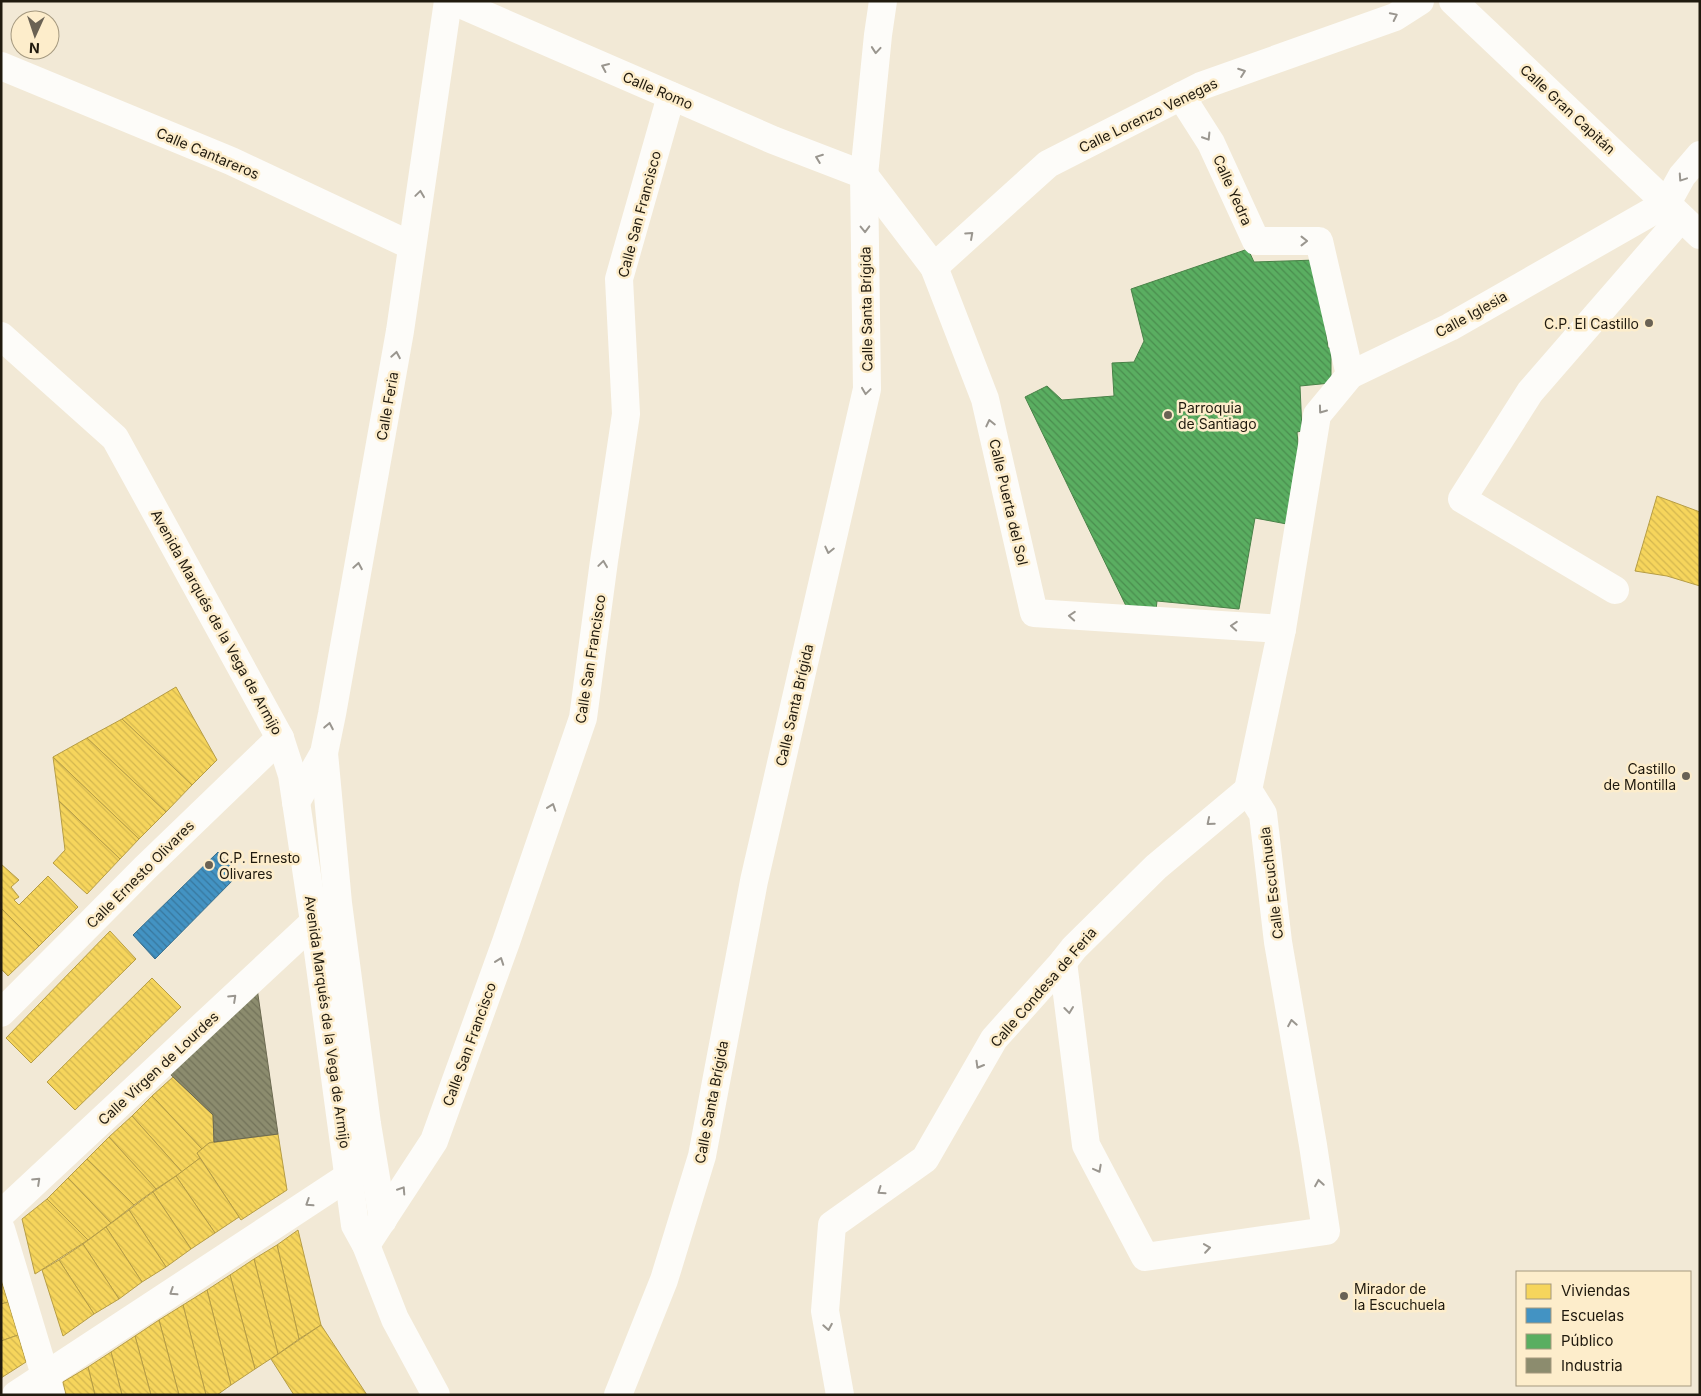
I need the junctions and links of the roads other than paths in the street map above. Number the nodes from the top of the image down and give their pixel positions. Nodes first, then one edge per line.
1 (448, 1) edge
2 (453, 1) edge
3 (883, 1) edge
4 (1420, 1) edge
5 (1453, 1) edge
6 (1, 66) edge
7 (671, 96) junction
8 (1181, 96) junction
9 (1700, 155) edge
10 (864, 176) junction
11 (1682, 219) edge
12 (412, 246) junction
13 (934, 268) junction
14 (1, 336) edge
15 (1350, 375) junction
16 (1615, 590) dead end
17 (1282, 629) junction
18 (280, 738) junction
19 (324, 753) junction
20 (1248, 790) junction
21 (296, 802) junction
22 (314, 922) junction
23 (1063, 962) junction
24 (1, 1013) edge
25 (349, 1176) junction
26 (1, 1214) edge
27 (383, 1220) junction
28 (1, 1229) edge
29 (366, 1245) junction
30 (49, 1385) edge
31 (16, 1395) edge
32 (436, 1395) edge
33 (618, 1395) edge
34 (840, 1395) edge

12 -> 1 street, Calle Feria
7 -> 2 street, Calle Romo
3 -> 10 street, Calle Santa Brígida
8 -> 4 street, Calle Lorenzo Venegas
5 - 11 street, Calle Gran Capitán
6 - 12 street, Calle Cantareros
10 -> 7 street, Calle Romo
27 -> 7 street, Calle San Francisco
13 -> 8 street, Calle Lorenzo Venegas
8 -> 15 street, Calle Yedra
9 -> 11 street
10 - 13 street, Calle Puerta del Sol
10 -> 33 street, Calle Santa Brígida
11 - 15 street, Calle Iglesia
11 - 16 street
19 -> 12 street, Calle Feria
17 -> 13 street, Calle Puerta del Sol
14 - 18 street, Avenida Marqués de la Vega de Armijo
15 -> 17 street, Calle Iglesia
17 - 20 street
18 - 21 street, Avenida Marqués de la Vega de Armijo
18 - 24 street, Calle Ernesto Olivares
19 - 21 street, Calle Feria
19 - 27 street
20 -> 23 street, Calle Condesa de Feria
23 -> 20 street, Calle Escuchuela
21 - 22 street, Avenida Marqués de la Vega de Armijo
22 - 25 street, Avenida Marqués de la Vega de Armijo
26 -> 22 street, Calle Virgen de Lourdes
23 -> 34 street, Calle Condesa de Feria
25 - 29 street, Avenida Marqués de la Vega de Armijo
25 -> 30 street
27 - 29 street, Calle San Francisco
28 - 30 street
29 - 32 street, Avenida Marqués de la Vega de Armijo
30 - 31 street

